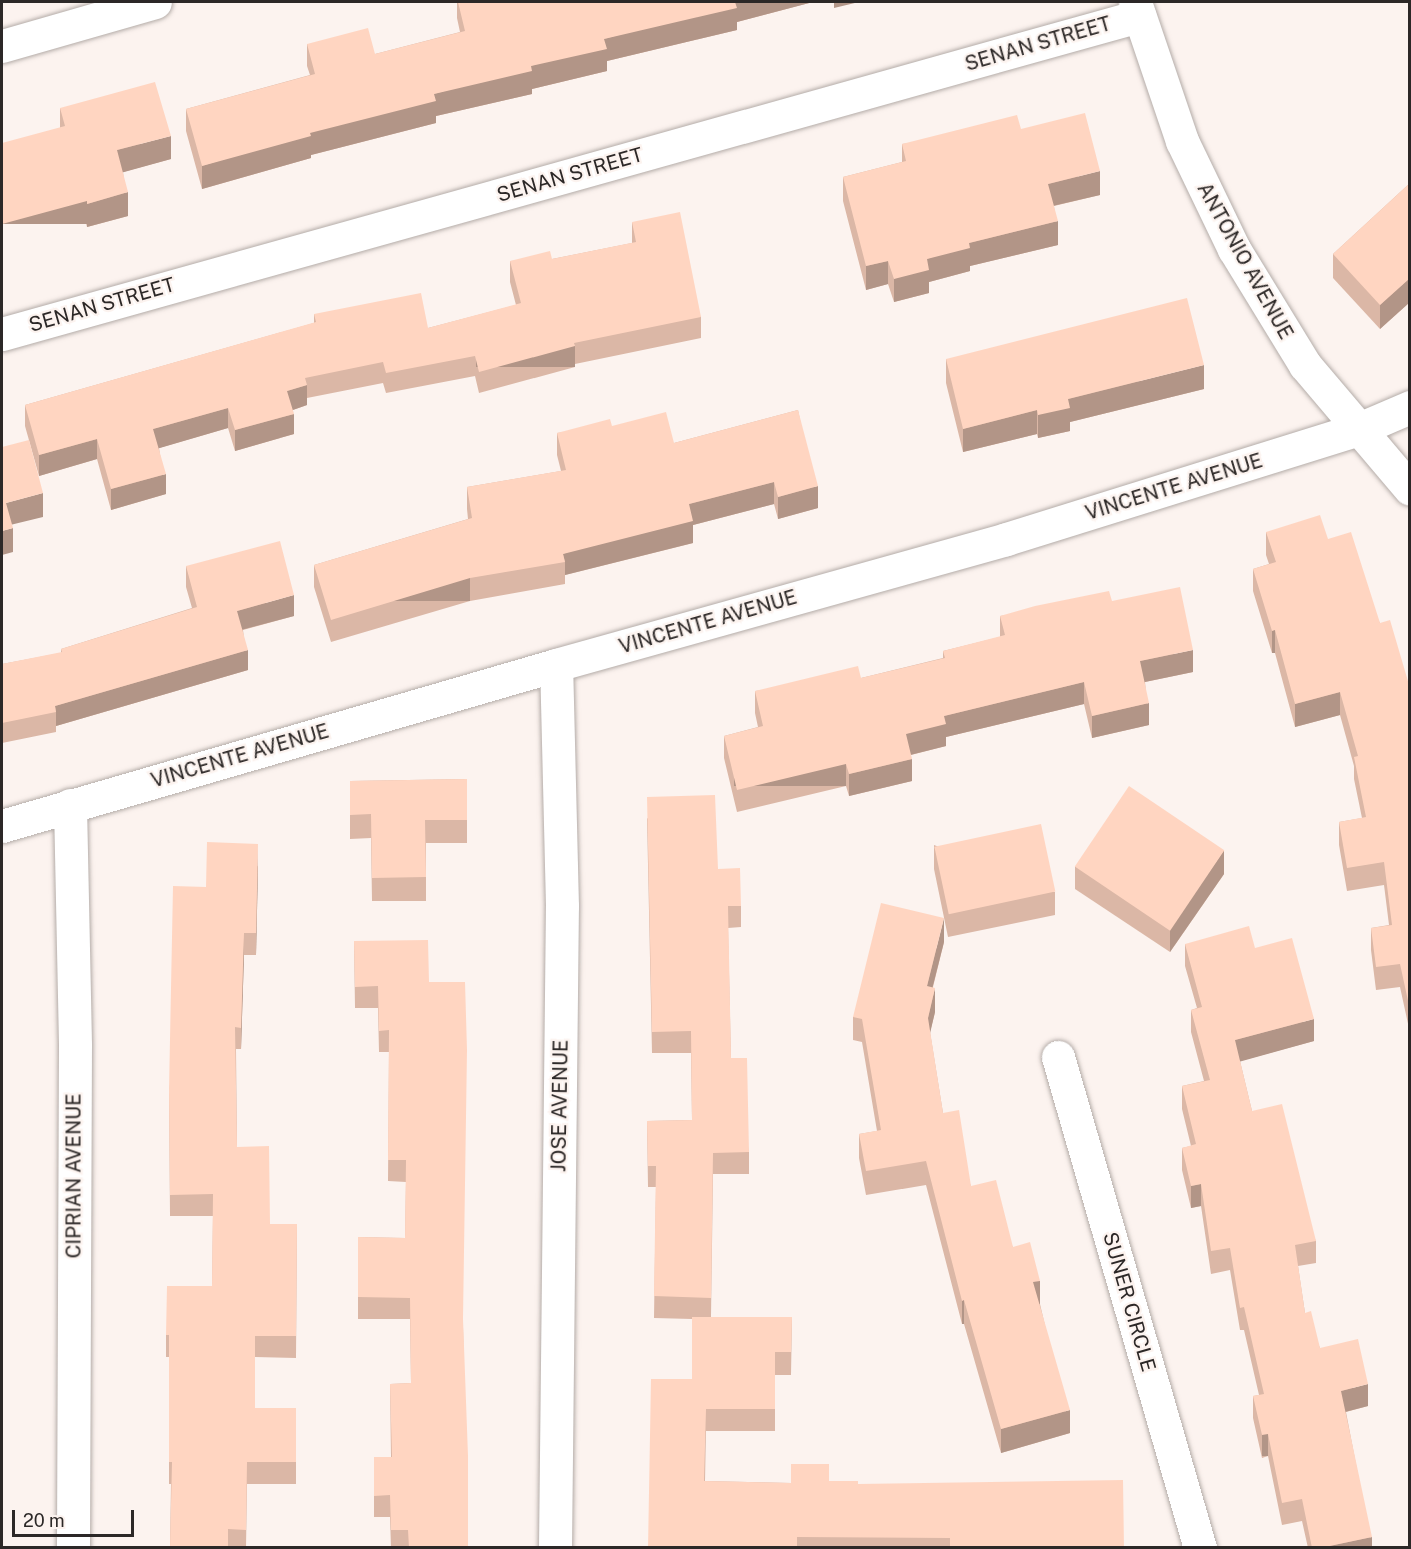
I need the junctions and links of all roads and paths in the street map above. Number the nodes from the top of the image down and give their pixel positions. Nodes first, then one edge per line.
1 (144, 3) edge
2 (1137, 8) edge
3 (2, 46) edge
4 (2, 334) edge
5 (1410, 407) edge
6 (1359, 429) junction
7 (1410, 489) edge
8 (556, 665) junction
9 (70, 805) junction
10 (2, 826) edge
11 (1058, 1057) dead end
12 (73, 1548) edge
13 (555, 1548) edge
14 (1200, 1548) edge

1 - 3 street
2 - 4 street, SENAN STREET
2 - 6 street, ANTONIO AVENUE
5 - 6 street, VINCENTE AVENUE
6 - 7 street, ANTONIO AVENUE
6 - 8 street, VINCENTE AVENUE
8 - 9 street, VINCENTE AVENUE
8 - 13 street, JOSE AVENUE
9 - 10 street, VINCENTE AVENUE
9 - 12 street, CIPRIAN AVENUE
11 - 14 street, SUNER CIRCLE

